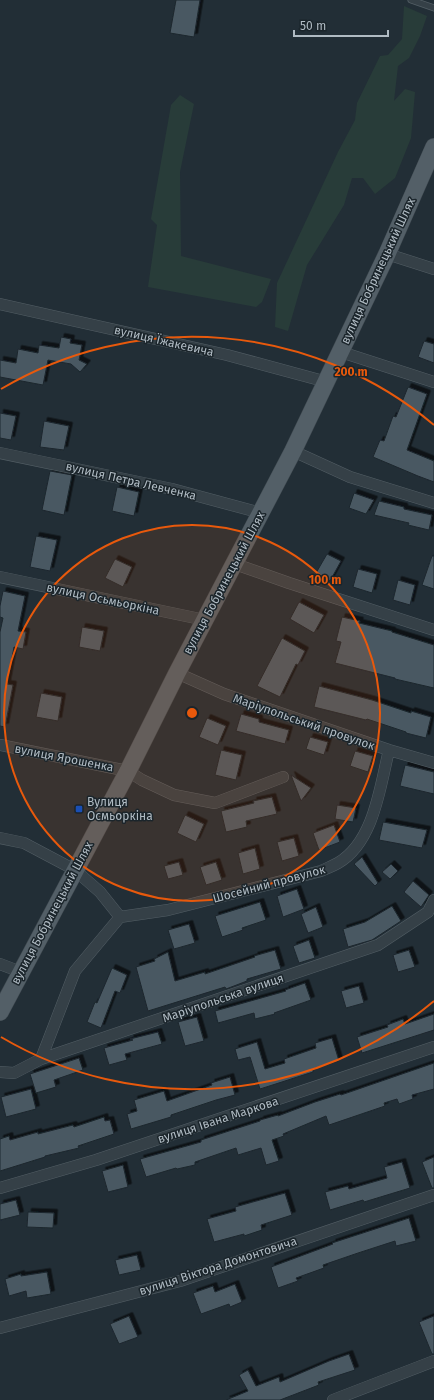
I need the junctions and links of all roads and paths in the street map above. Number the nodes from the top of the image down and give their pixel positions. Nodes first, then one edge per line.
1 (411, 0) edge
2 (434, 8) edge
3 (434, 149) edge
4 (387, 254) junction
5 (434, 269) edge
6 (0, 304) edge
7 (341, 352) junction
8 (326, 382) junction
9 (434, 382) edge
10 (293, 451) junction
11 (0, 453) edge
12 (434, 504) edge
13 (261, 513) junction
14 (235, 564) junction
15 (0, 577) edge
16 (205, 620) junction
17 (434, 630) edge
18 (177, 673) junction
19 (0, 744) edge
20 (389, 750) junction
21 (434, 763) edge
22 (128, 771) junction
23 (283, 777) dead end
24 (0, 838) edge
25 (75, 870) junction
26 (434, 900) edge
27 (120, 916) junction
28 (0, 964) edge
29 (21, 972) junction
30 (0, 1012) edge
31 (434, 1047) edge
32 (41, 1059) junction
33 (0, 1072) edge
34 (0, 1188) edge
35 (434, 1195) edge
36 (0, 1328) edge
37 (434, 1361) edge
38 (333, 1400) edge

1 - 2 lane
3 - 4 main road, вулиця Бобринецький Шлях
4 - 5 street
4 - 7 main road, вулиця Бобринецький Шлях
6 - 8 street, вулиця Їжакевича
7 - 8 main road, вулиця Бобринецький Шлях
7 - 9 street
8 - 10 main road, вулиця Бобринецький Шлях
10 - 12 street
10 - 13 main road, вулиця Бобринецький Шлях
11 - 13 street, вулиця Петра Левченка
13 - 14 main road, вулиця Бобринецький Шлях
14 - 16 main road, вулиця Бобринецький Шлях
14 - 17 street
15 - 16 street, вулиця Осьмьоркіна
16 - 18 main road, вулиця Бобринецький Шлях
18 - 20 street, Маріупольський провулок
18 - 22 main road, вулиця Бобринецький Шлях
19 - 22 street, вулиця Ярошенка
20 - 21 street, Маріупольський провулок
20 - 27 street, Шосейний провулок
22 - 23 street, вулиця Ярошенка
22 - 25 main road, вулиця Бобринецький Шлях
24 - 25 street
25 - 27 street
25 - 29 main road, вулиця Бобринецький Шлях
26 - 32 street, Маріупольська вулиця
27 - 32 street
28 - 29 street
29 - 30 main road, вулиця Бобринецький Шлях
31 - 34 street, вулиця Івана Маркова
32 - 33 street, Маріупольська вулиця
35 - 36 street, вулиця Віктора Домонтовича
37 - 38 street

